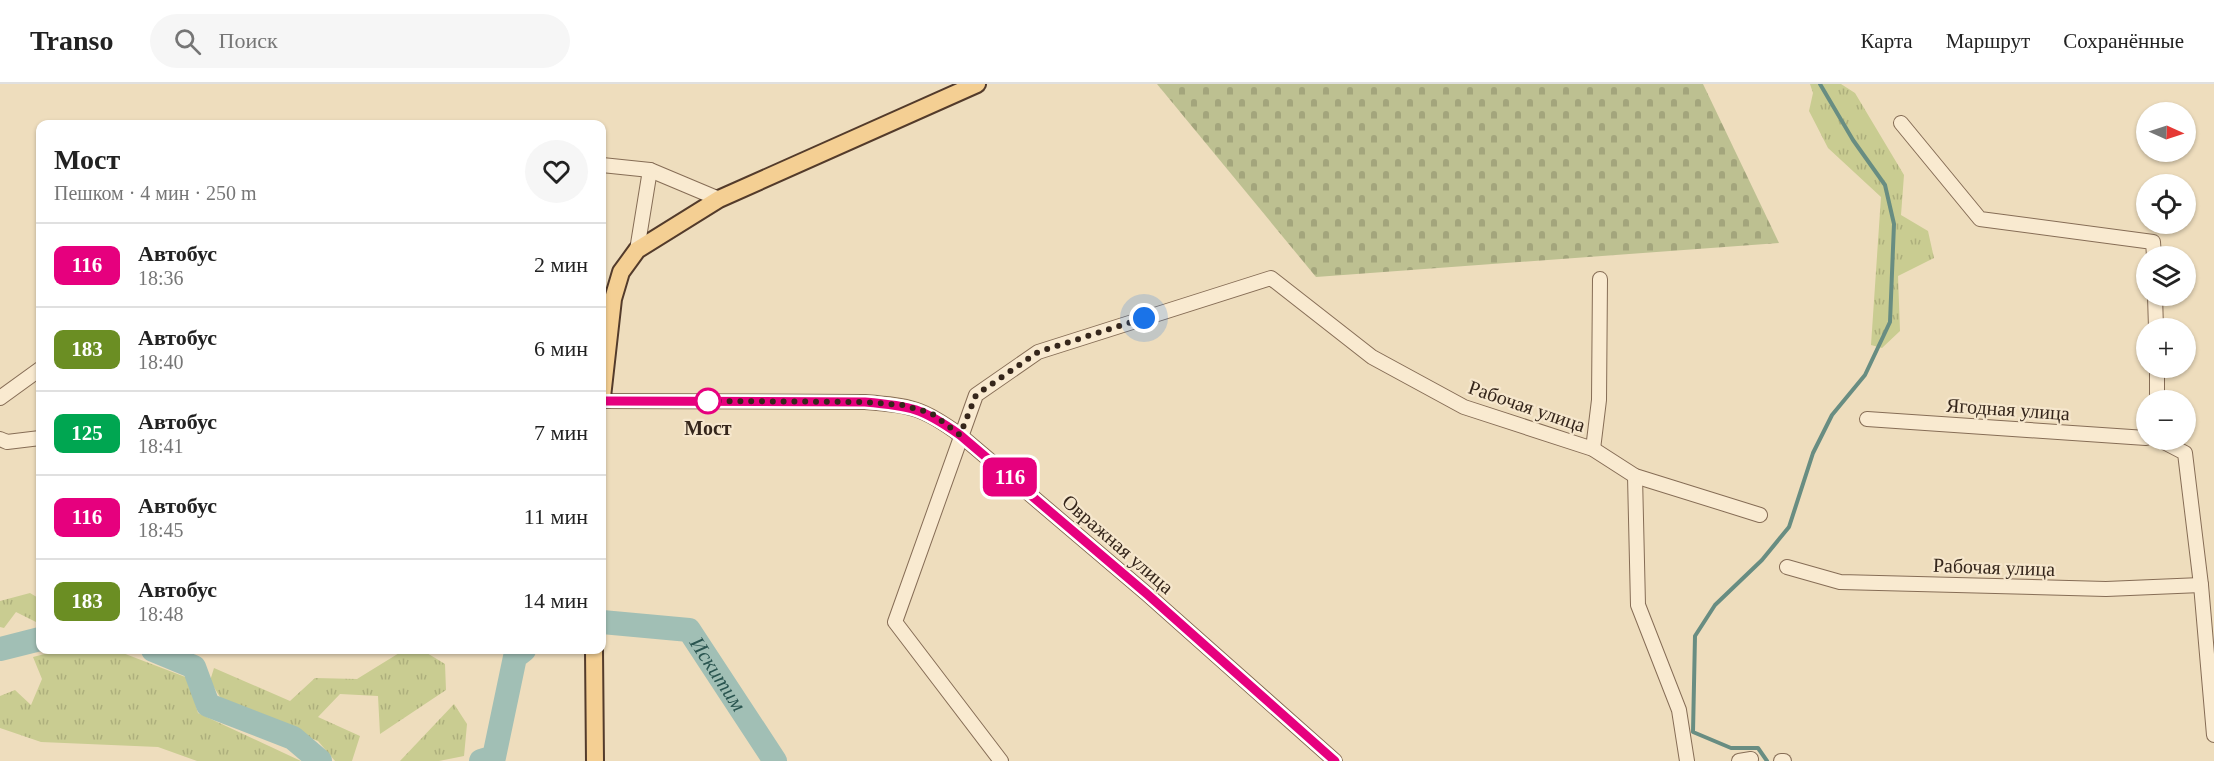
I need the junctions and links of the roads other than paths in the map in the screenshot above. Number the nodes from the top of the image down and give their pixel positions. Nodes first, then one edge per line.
1 (977, 84) edge
2 (1901, 123) dead end
3 (606, 165) edge
4 (650, 170) junction
5 (719, 199) junction
6 (2153, 246) edge
7 (637, 250) junction
8 (1600, 279) dead end
9 (606, 363) edge
10 (36, 372) edge
11 (0, 398) edge
12 (606, 399) edge
13 (1867, 419) dead end
14 (960, 435) junction
15 (2136, 437) edge
16 (0, 438) edge
17 (36, 438) edge
18 (1593, 449) junction
19 (2179, 450) edge
20 (1635, 476) junction
21 (1760, 516) dead end
22 (1787, 567) dead end
23 (2201, 585) junction
24 (594, 654) edge
25 (2214, 735) edge
26 (595, 761) edge
27 (1001, 761) edge
28 (1335, 761) edge
29 (1687, 761) edge

1 - 5 main road
2 - 6 street
3 - 4 street
4 - 5 street
4 - 7 street
5 - 7 main road
7 - 9 main road
8 - 18 street
10 - 11 street
12 - 14 street, Овражная улица
13 - 15 street, Ягодная улица
14 - 18 street, Рабочая улица
14 - 27 street
14 - 28 street, Овражная улица
16 - 17 street
18 - 20 street, Рабочая улица
19 - 23 street
20 - 21 street, Рабочая улица
20 - 29 street
22 - 23 street, Рабочая улица
23 - 25 street
24 - 26 main road

